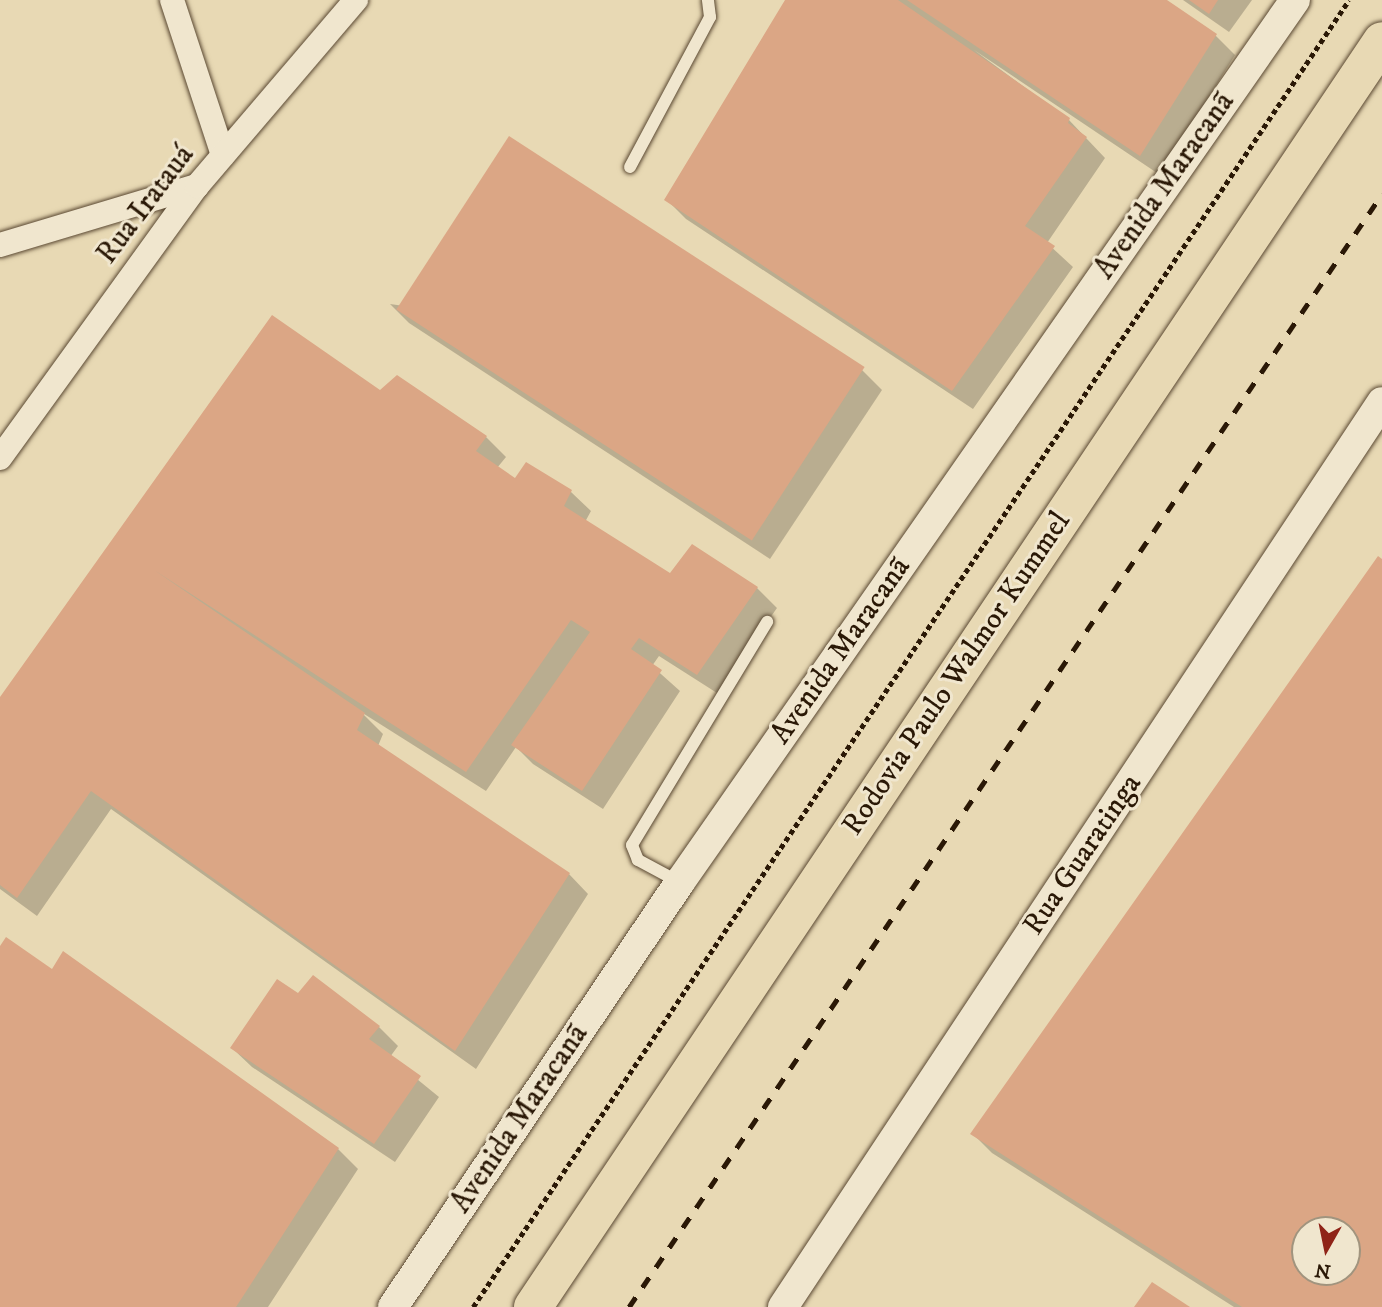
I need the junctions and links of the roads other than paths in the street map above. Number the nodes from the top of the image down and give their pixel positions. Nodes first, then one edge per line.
1 (172, 0) edge
2 (356, 0) edge
3 (708, 0) edge
4 (1295, 0) edge
5 (1382, 41) edge
6 (223, 155) junction
7 (630, 167) dead end
8 (197, 186) junction
9 (0, 245) edge
10 (1382, 402) edge
11 (0, 458) edge
12 (767, 622) dead end
13 (680, 882) junction
14 (393, 1307) edge
15 (533, 1307) edge
16 (783, 1307) edge

1 - 6 street
2 - 6 street, Rua Iratauá
3 - 7 lane
4 - 13 street, Avenida Maracanã
5 - 15 highway, Rodovia Paulo Walmor Kummel
6 - 8 street, Rua Iratauá
8 - 9 street
8 - 11 street, Rua Iratauá
10 - 16 street, Rua Guaratinga
12 - 13 lane
13 - 14 street, Avenida Maracanã

